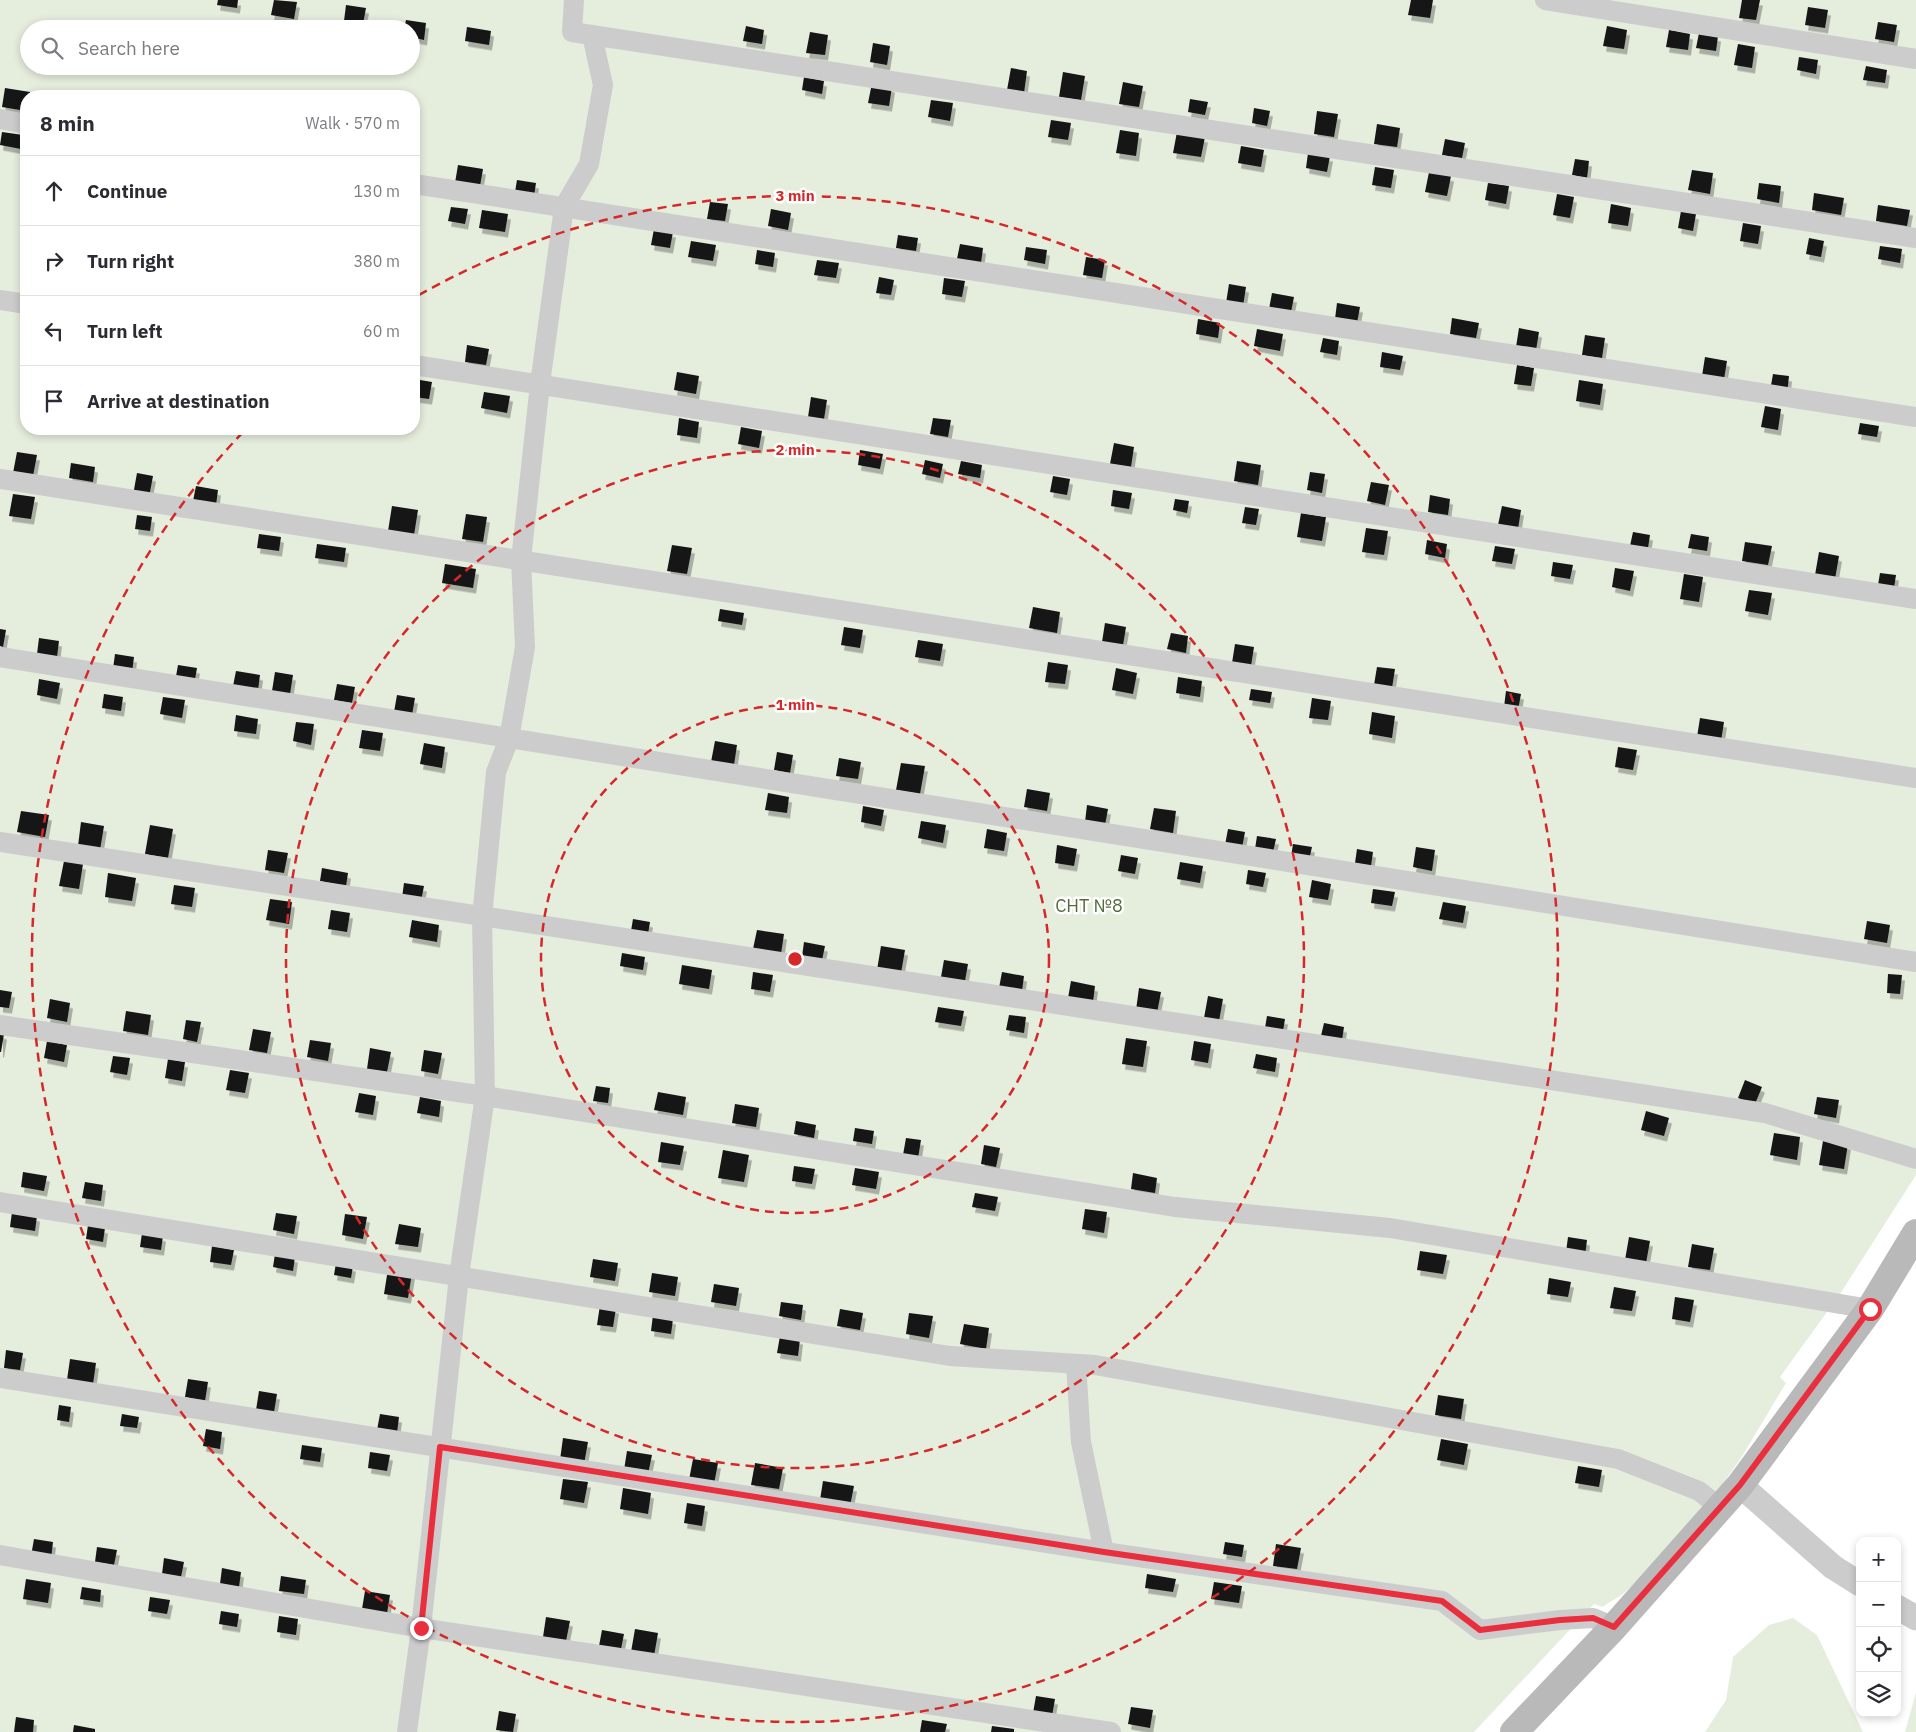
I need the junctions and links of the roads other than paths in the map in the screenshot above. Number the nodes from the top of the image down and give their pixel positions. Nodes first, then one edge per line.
1 (574, 0) edge
2 (1545, 0) edge
3 (592, 35) junction
4 (1916, 59) edge
5 (0, 120) edge
6 (20, 123) edge
7 (420, 185) edge
8 (564, 207) junction
9 (1916, 238) edge
10 (0, 300) edge
11 (20, 303) edge
12 (420, 366) edge
13 (540, 384) junction
14 (1916, 417) edge
15 (0, 479) edge
16 (521, 560) junction
17 (1916, 599) edge
18 (0, 657) edge
19 (509, 739) junction
20 (1916, 778) edge
21 (0, 842) edge
22 (482, 916) junction
23 (1916, 962) edge
24 (0, 1025) edge
25 (485, 1096) junction
26 (1916, 1159) edge
27 (0, 1202) edge
28 (1916, 1233) edge
29 (459, 1276) junction
30 (1870, 1309) junction
31 (1076, 1364) junction
32 (0, 1378) edge
33 (440, 1447) junction
34 (1740, 1485) junction
35 (1719, 1507) junction
36 (1104, 1552) junction
37 (0, 1556) edge
38 (1857, 1582) edge
39 (1901, 1609) edge
40 (1916, 1618) edge
41 (1614, 1627) junction
42 (421, 1628) junction
43 (407, 1732) edge
44 (1111, 1732) edge
45 (1514, 1732) edge

1 - 3 street
2 - 4 street
3 - 8 street
3 - 9 street
5 - 6 street
7 - 8 street
8 - 13 street
8 - 14 street
10 - 11 street
12 - 13 street
13 - 16 street
13 - 17 street
15 - 16 street
16 - 19 street
16 - 20 street
18 - 19 street
19 - 22 street
19 - 23 street
21 - 22 street
22 - 25 street
22 - 26 street
24 - 25 street
25 - 29 street
25 - 30 street
27 - 29 street
28 - 30 main road
29 - 31 street
29 - 33 street
30 - 34 main road
31 - 35 street
31 - 36 street
32 - 33 street
33 - 36 street
33 - 42 street
34 - 35 main road
34 - 38 street
35 - 41 main road
36 - 41 street
37 - 42 street
39 - 40 street
41 - 45 main road
42 - 43 street
42 - 44 street

